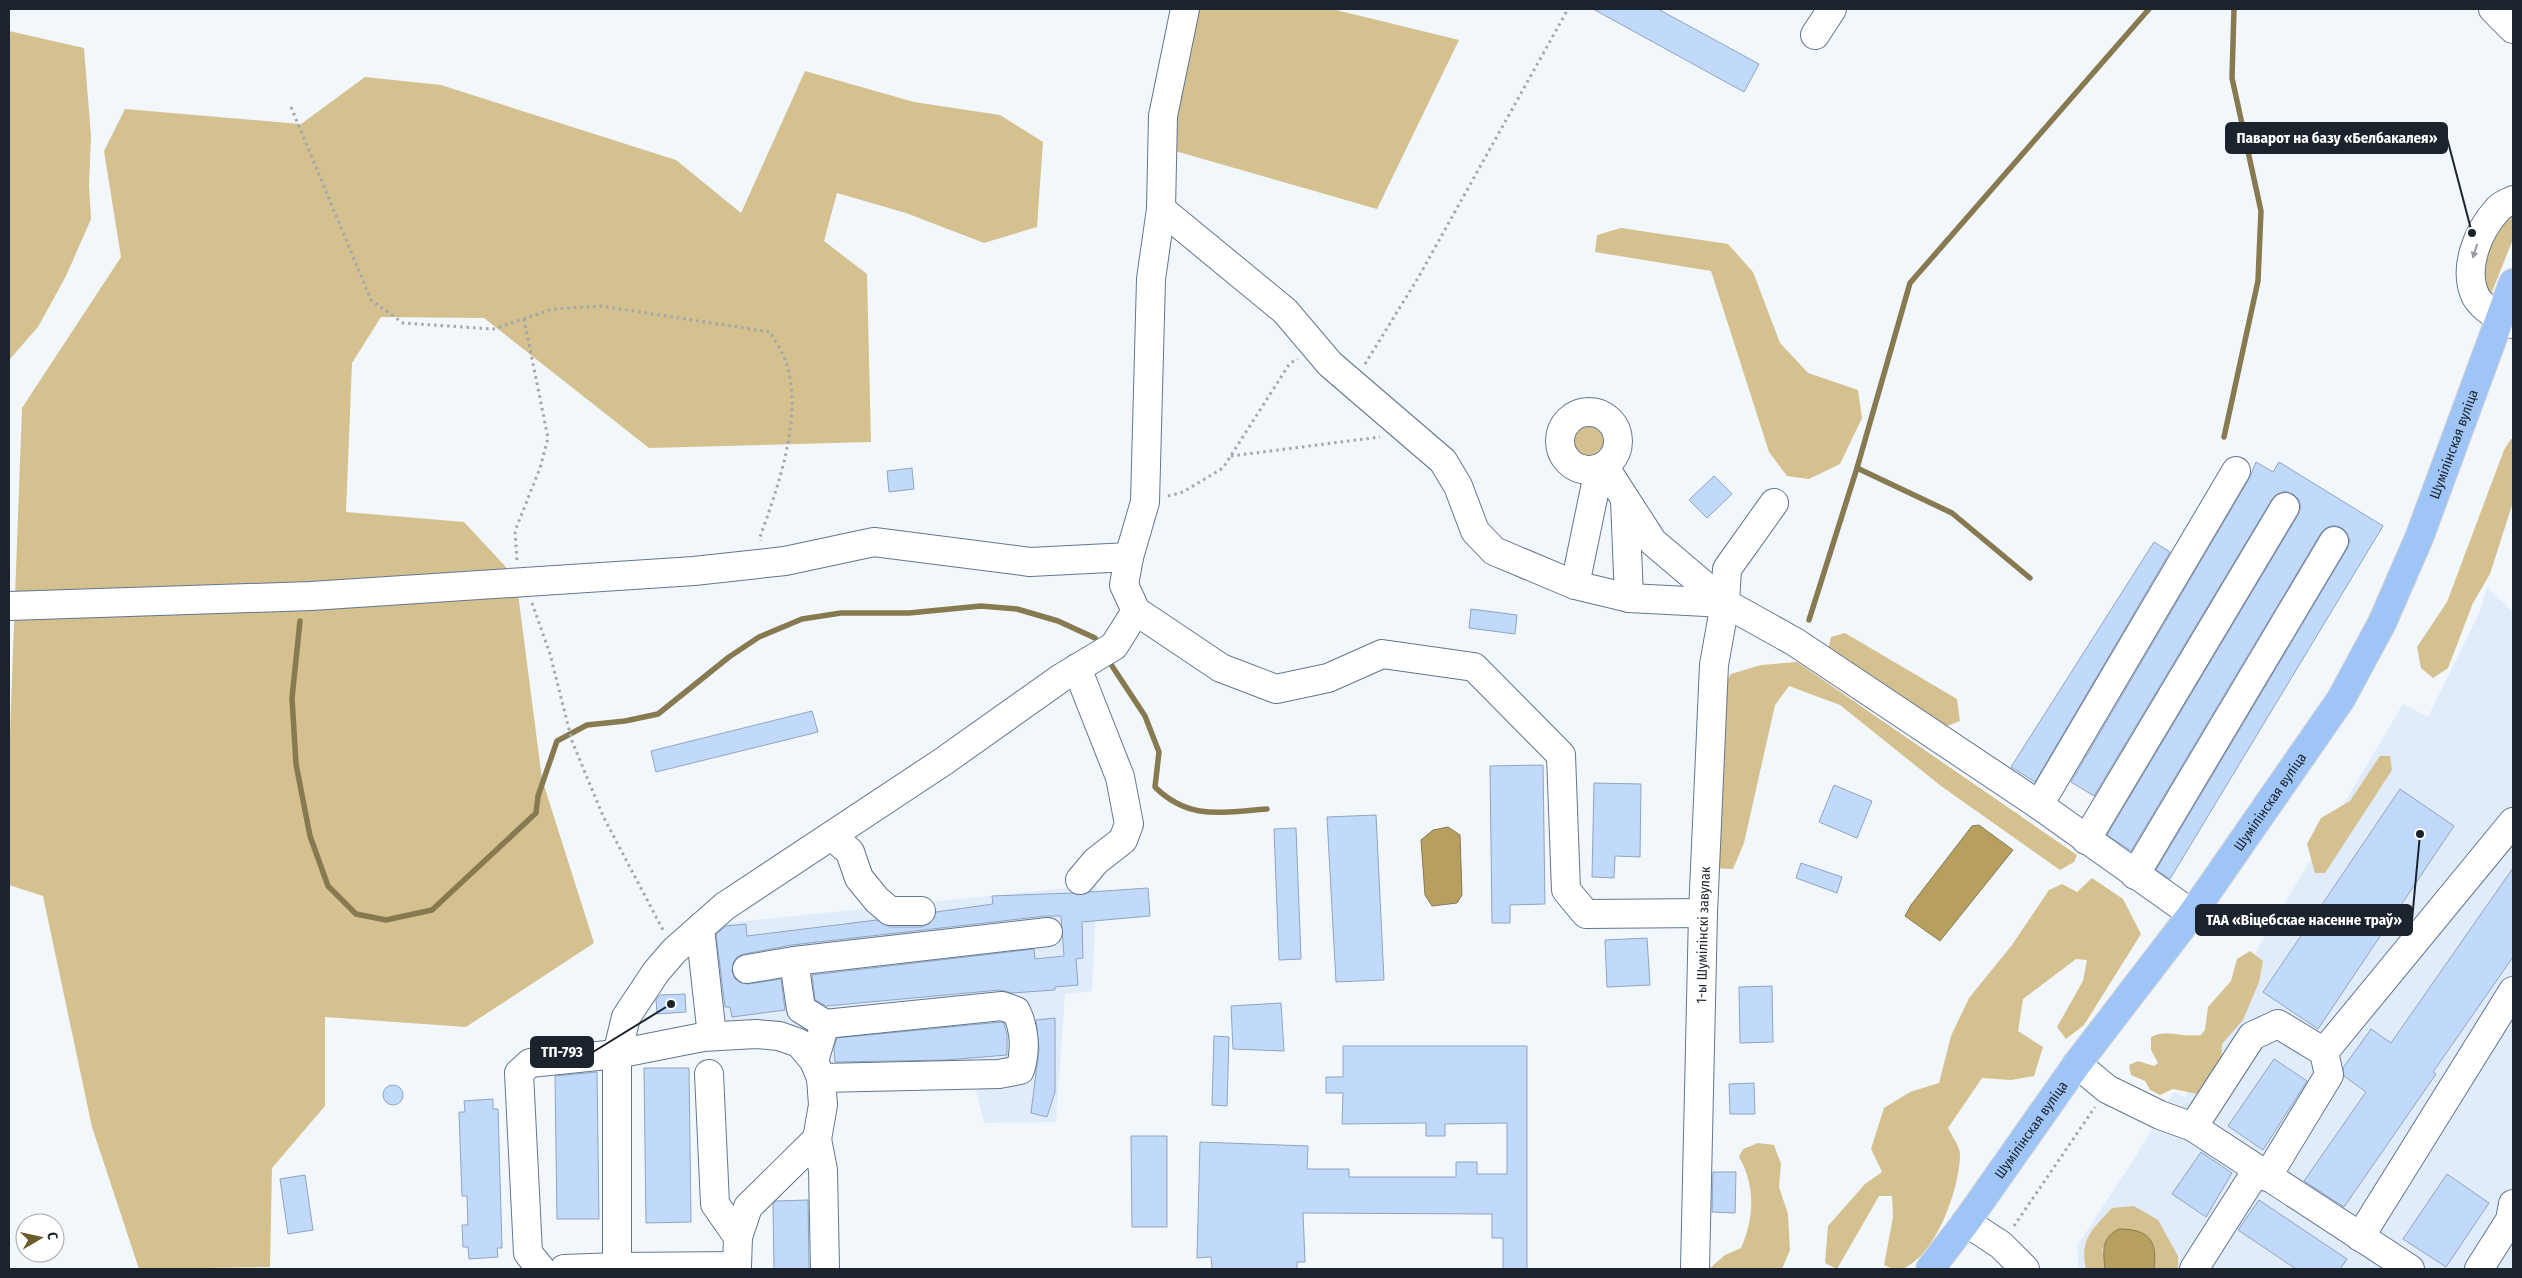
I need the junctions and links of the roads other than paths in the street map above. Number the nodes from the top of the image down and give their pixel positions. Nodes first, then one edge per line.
1 (1185, 9) edge
2 (1832, 9) edge
3 (2493, 9) edge
4 (2513, 29) edge
5 (1815, 35) dead end
6 (2513, 200) edge
7 (1161, 209) junction
8 (2513, 283) edge
9 (2506, 321) edge
10 (2236, 471) dead end
11 (1625, 499) junction
12 (1774, 503) dead end
13 (2286, 507) dead end
14 (2334, 541) dead end
15 (1129, 557) junction
16 (1575, 585) junction
17 (1629, 598) junction
18 (1725, 602) junction
19 (9, 606) edge
20 (1136, 611) junction
21 (1076, 668) junction
22 (2039, 804) junction
23 (2513, 822) edge
24 (832, 836) junction
25 (2086, 840) junction
26 (2135, 874) junction
27 (1080, 880) dead end
28 (921, 911) dead end
29 (1703, 913) junction
30 (2192, 914) junction
31 (700, 928) junction
32 (1048, 932) dead end
33 (794, 961) junction
34 (747, 969) dead end
35 (2513, 991) edge
36 (825, 1024) junction
37 (712, 1036) junction
38 (2324, 1052) junction
39 (617, 1054) junction
40 (2077, 1064) junction
41 (817, 1069) junction
42 (709, 1074) dead end
43 (2193, 1128) junction
44 (817, 1139) junction
45 (2262, 1174) junction
46 (2513, 1204) edge
47 (1966, 1222) junction
48 (738, 1236) junction
49 (2360, 1237) junction
50 (616, 1268) edge
51 (650, 1268) edge
52 (737, 1268) edge
53 (541, 1269) edge
54 (564, 1269) edge
55 (825, 1269) edge
56 (1695, 1269) edge
57 (1930, 1269) edge
58 (2025, 1269) edge
59 (2194, 1269) edge
60 (2410, 1269) edge
61 (2479, 1269) edge

1 - 7 street
2 - 5 street
3 - 4 street
6 -> 9 street
7 - 15 street
7 - 16 street
8 - 9 main road, Шумілінская вуліца
9 - 30 main road, Шумілінская вуліца
10 - 22 street
11 - 16 street
11 - 17 street
11 - 18 street
12 - 18 street, 1-ы Шумілінскі завулак
13 - 25 street
14 - 26 street
15 - 19 street
15 - 20 street
16 - 17 street
17 - 18 street
18 - 22 street
18 - 29 street, 1-ы Шумілінскі завулак
20 - 21 street
20 - 29 street
21 - 24 street
21 - 27 street
22 - 25 street
23 - 38 street
24 - 28 street
24 - 31 street
25 - 26 street
26 - 30 street
29 - 56 street, 1-ы Шумілінскі завулак
30 - 40 main road, Шумілінская вуліца
31 - 37 street
31 - 39 street
32 - 33 street
33 - 34 street
33 - 36 street
35 - 49 street
36 - 41 street
36 - 41 street
37 - 39 street
37 - 41 street
38 - 43 street
38 - 45 street
39 - 50 street
39 - 53 street
40 - 43 street
40 - 47 main road, Шумілінская вуліца
41 - 44 street
42 - 48 street
43 - 45 street
44 - 48 street
44 - 55 street
45 - 49 street
45 - 59 street
46 - 61 street
47 - 57 main road, Шумілінская вуліца
47 - 58 street
48 - 52 street
49 - 60 street
50 - 51 street
50 - 54 street
51 - 52 street

